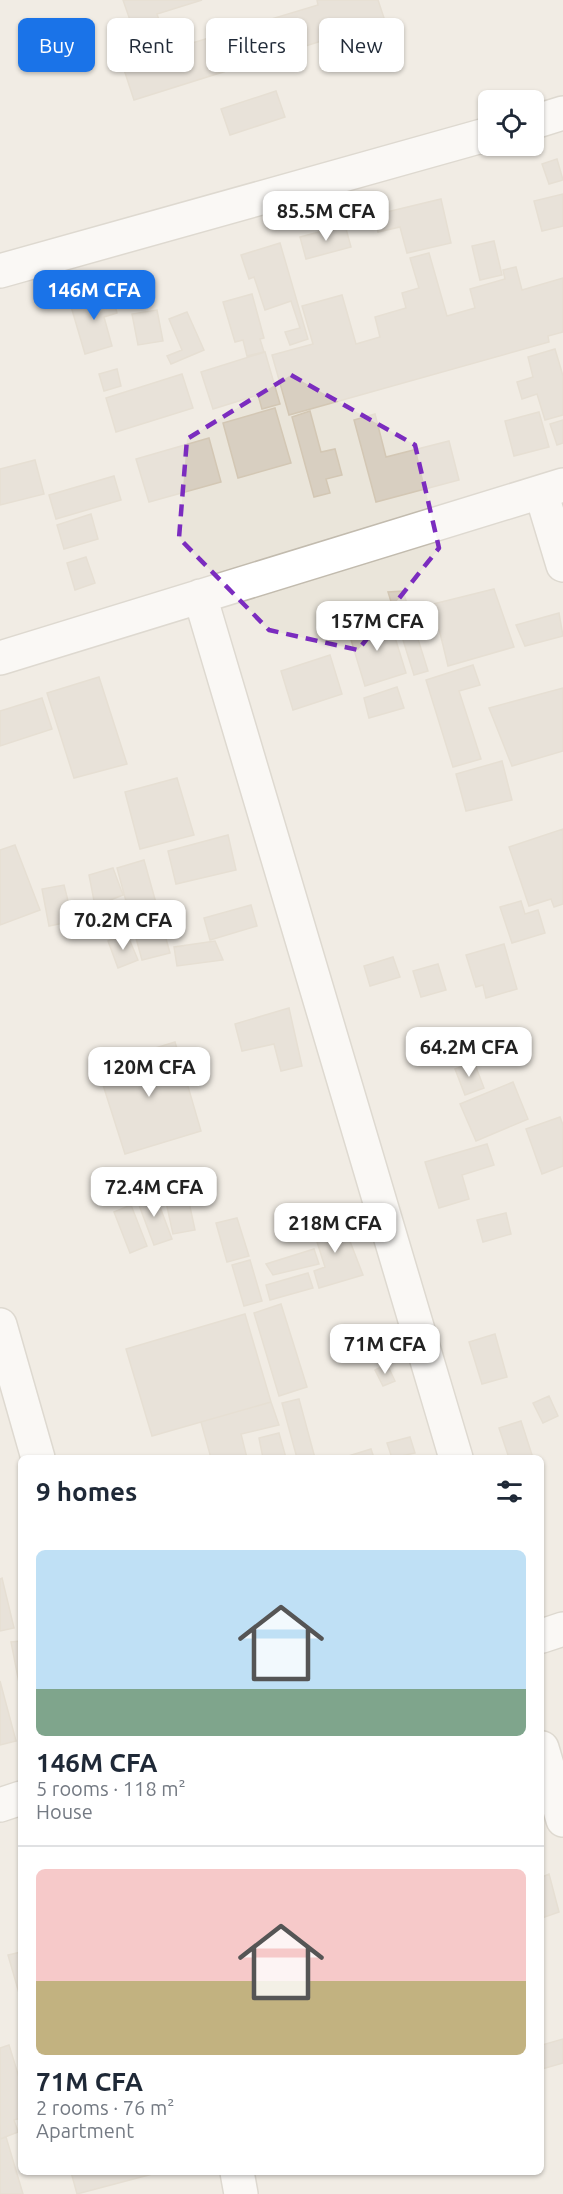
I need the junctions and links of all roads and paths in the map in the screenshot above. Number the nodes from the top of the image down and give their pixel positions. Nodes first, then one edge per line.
1 (563, 113) edge
2 (544, 119) edge
3 (478, 137) edge
4 (0, 271) edge
5 (552, 488) edge
6 (563, 565) edge
7 (200, 596) junction
8 (0, 658) edge
9 (0, 1325) edge
10 (37, 1455) edge
11 (455, 1455) edge
12 (563, 1629) edge
13 (544, 1635) edge
14 (544, 1755) edge
15 (18, 1799) edge
16 (0, 1804) edge
17 (563, 1820) edge
18 (238, 2175) edge
19 (241, 2194) edge

1 - 2 street
3 - 4 street
5 - 6 street
5 - 7 street
7 - 8 street
7 - 11 street
9 - 10 street
12 - 13 street
14 - 17 street
15 - 16 street
18 - 19 street

